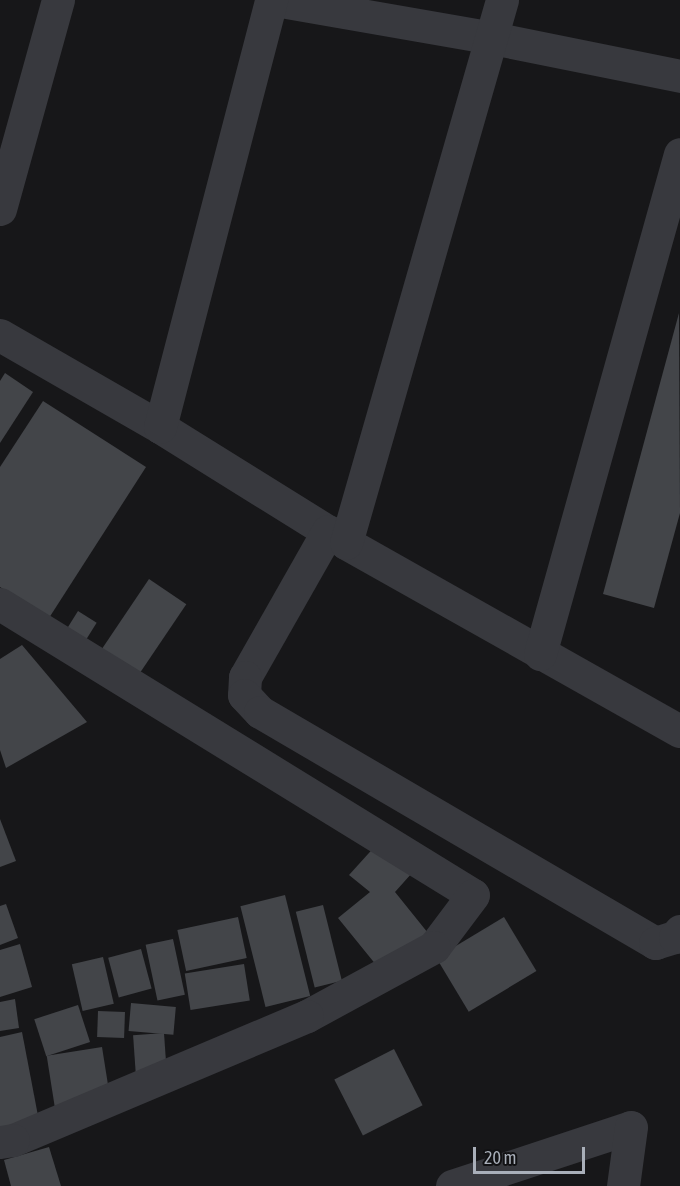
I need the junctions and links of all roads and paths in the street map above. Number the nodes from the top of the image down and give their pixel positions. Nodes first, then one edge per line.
1 (58, 0) edge
2 (273, 0) edge
3 (502, 0) edge
4 (492, 38) junction
5 (680, 76) edge
6 (680, 154) edge
7 (0, 208) edge
8 (0, 335) edge
9 (160, 427) junction
10 (337, 537) junction
11 (6, 616) edge
12 (540, 654) junction
13 (680, 730) edge
14 (680, 931) edge
15 (0, 1142) edge
16 (452, 1186) edge
17 (623, 1186) edge

1 - 7 street
2 - 4 street
2 - 9 street
3 - 4 street
4 - 5 street
4 - 10 street
6 - 12 street
8 - 9 street
9 - 10 street
10 - 12 street
10 - 14 street
11 - 15 street
12 - 13 street
16 - 17 street

